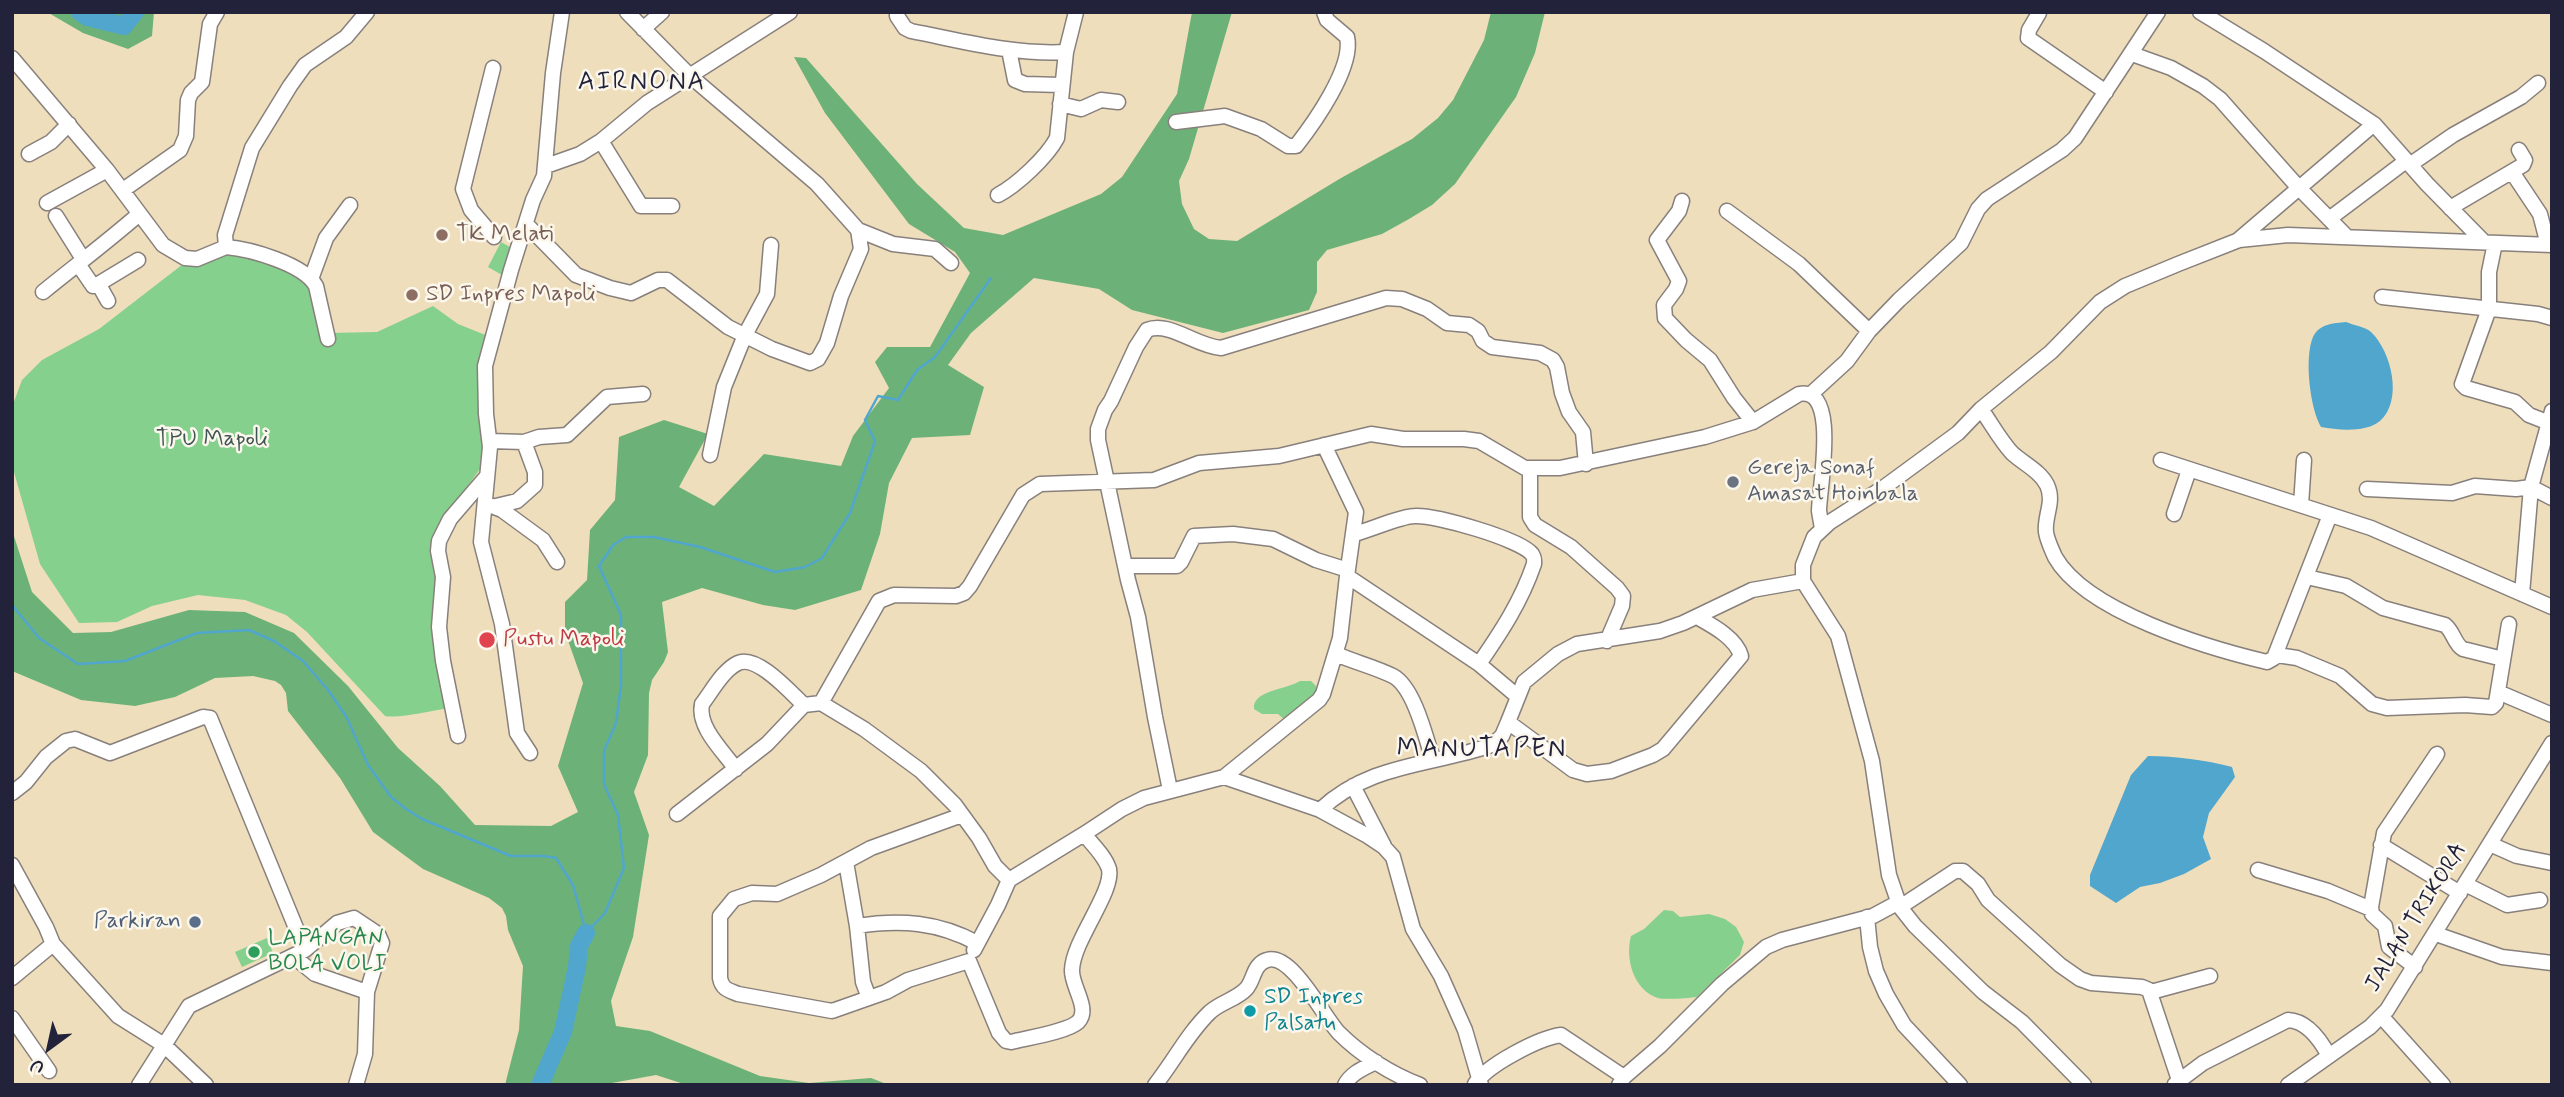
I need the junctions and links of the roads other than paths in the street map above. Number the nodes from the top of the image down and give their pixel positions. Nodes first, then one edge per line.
1 (217, 12) edge
2 (367, 12) edge
3 (562, 12) edge
4 (627, 12) edge
5 (662, 12) edge
6 (790, 12) edge
7 (897, 12) edge
8 (1076, 12) edge
9 (1324, 12) edge
10 (2158, 12) edge
11 (2200, 12) edge
12 (2039, 13) edge
13 (643, 29) junction
14 (1009, 50) junction
15 (1066, 52) junction
16 (2132, 54) junction
17 (12, 58) edge
18 (493, 68) dead end
19 (689, 75) junction
20 (2538, 83) dead end
21 (1061, 85) junction
22 (2106, 92) junction
23 (1118, 102) dead end
24 (1060, 104) junction
25 (1176, 122) dead end
26 (69, 124) junction
27 (2374, 124) junction
28 (601, 141) junction
29 (2519, 150) dead end
30 (29, 154) dead end
31 (2409, 163) junction
32 (546, 166) junction
33 (107, 170) junction
34 (2512, 172) junction
35 (2298, 187) junction
36 (123, 190) junction
37 (998, 195) dead end
38 (1682, 201) dead end
39 (47, 203) dead end
40 (350, 205) dead end
41 (673, 206) dead end
42 (2450, 208) junction
43 (1727, 211) dead end
44 (138, 215) junction
45 (55, 216) dead end
46 (2329, 219) junction
47 (526, 224) junction
48 (858, 230) junction
49 (494, 237) dead end
50 (2347, 237) junction
51 (2236, 242) junction
52 (2489, 242) junction
53 (771, 245) dead end
54 (2550, 245) edge
55 (226, 247) junction
56 (138, 260) dead end
57 (80, 261) junction
58 (951, 263) dead end
59 (312, 279) junction
60 (99, 285) junction
61 (43, 292) dead end
62 (2382, 297) dead end
63 (108, 301) dead end
64 (2489, 309) junction
65 (2552, 318) edge
66 (1869, 331) junction
67 (746, 335) junction
68 (328, 339) dead end
69 (643, 394) dead end
70 (1811, 394) junction
71 (1981, 409) junction
72 (2551, 419) edge
73 (1753, 422) junction
74 (490, 441) junction
75 (524, 442) junction
76 (1324, 445) junction
77 (710, 455) dead end
78 (2161, 460) dead end
79 (2304, 460) dead end
80 (1586, 464) junction
81 (1530, 470) junction
82 (2189, 470) junction
83 (487, 475) junction
84 (1109, 483) junction
85 (2531, 487) junction
86 (2367, 489) dead end
87 (2552, 498) edge
88 (491, 505) junction
89 (2301, 505) junction
90 (2174, 513) dead end
91 (2330, 514) junction
92 (1822, 528) junction
93 (1354, 534) junction
94 (557, 562) dead end
95 (1125, 566) junction
96 (1348, 573) junction
97 (2307, 577) junction
98 (1803, 581) junction
99 (2522, 594) junction
100 (2552, 607) edge
101 (1697, 617) junction
102 (2509, 624) dead end
103 (1607, 641) junction
104 (1336, 654) junction
105 (2277, 655) junction
106 (2503, 659) junction
107 (1479, 664) junction
108 (2498, 692) junction
109 (1517, 696) junction
110 (821, 703) junction
111 (804, 705) junction
112 (2552, 715) edge
113 (1508, 722) junction
114 (458, 736) dead end
115 (2552, 743) edge
116 (530, 754) dead end
117 (2437, 754) dead end
118 (1433, 760) junction
119 (736, 768) junction
120 (1371, 776) junction
121 (1224, 778) junction
122 (1353, 786) junction
123 (1170, 790) junction
124 (12, 793) edge
125 (1363, 805) junction
126 (1320, 810) junction
127 (677, 814) dead end
128 (962, 815) junction
129 (1355, 829) junction
130 (1084, 834) junction
131 (2490, 844) junction
132 (2381, 845) junction
133 (1384, 847) junction
134 (846, 862) junction
135 (2552, 863) edge
136 (12, 864) edge
137 (2258, 870) dead end
138 (1009, 880) junction
139 (2462, 888) junction
140 (2540, 900) dead end
141 (1900, 904) junction
142 (2371, 909) junction
143 (1867, 917) junction
144 (857, 926) junction
145 (2436, 934) junction
146 (977, 943) junction
147 (53, 944) junction
148 (299, 953) junction
149 (969, 961) junction
150 (2552, 963) edge
151 (2415, 967) junction
152 (2210, 976) dead end
153 (12, 978) edge
154 (367, 992) junction
155 (2151, 992) junction
156 (869, 998) junction
157 (2382, 1017) junction
158 (12, 1018) edge
159 (164, 1045) junction
160 (2329, 1056) junction
161 (1376, 1062) junction
162 (49, 1071) dead end
163 (1622, 1081) edge
164 (1478, 1082) edge
165 (2177, 1082) edge
166 (139, 1085) edge
167 (206, 1085) edge
168 (356, 1085) edge
169 (1155, 1085) edge
170 (1345, 1085) edge
171 (1420, 1085) edge
172 (1960, 1085) edge
173 (2084, 1085) edge
174 (2288, 1085) edge
175 (2443, 1085) edge

1 - 36 street
2 - 55 street
3 - 32 street
4 - 13 street
5 - 13 street
6 - 19 street
7 - 14 street
8 - 15 street
9 - 25 street
10 - 16 street
11 - 27 street
12 - 22 street
13 - 19 street
14 - 15 street
14 - 21 street
15 - 21 street
16 - 22 street
16 - 35 street
17 - 26 street
18 - 49 street
19 - 28 street
19 - 48 street
20 - 31 street
21 - 24 street
22 - 66 street
23 - 24 street
24 - 37 street
26 - 30 street
26 - 33 street
27 - 31 street
27 - 35 street
28 - 32 street
28 - 41 street
29 - 34 street
31 - 42 street
31 - 46 street
32 - 47 street
33 - 36 street
33 - 39 street
34 - 42 street
34 - 54 street
35 - 46 street
35 - 51 street
36 - 44 street
38 - 73 street
40 - 59 street
42 - 52 street
43 - 66 street
44 - 55 street
44 - 57 street
45 - 57 street
46 - 50 street
47 - 67 street
47 - 74 street
48 - 58 street
48 - 67 street
50 - 51 street
50 - 52 street
51 - 71 street
52 - 54 street
52 - 64 street
53 - 67 street
55 - 59 street
56 - 60 street
57 - 60 street
57 - 61 street
59 - 68 street
60 - 63 street
62 - 64 street
64 - 65 street
64 - 72 street
66 - 70 street
67 - 77 street
69 - 75 street
70 - 73 street
70 - 92 street
71 - 92 street
71 - 105 street
72 - 85 street
73 - 80 street
74 - 75 street
74 - 83 street
75 - 88 street
76 - 81 street
76 - 84 street
76 - 93 street
78 - 82 street
79 - 89 street
80 - 81 street
80 - 84 street
81 - 103 street
82 - 89 street
82 - 90 street
83 - 88 street
83 - 114 street
84 - 95 street
84 - 110 street
85 - 86 street
85 - 87 street
85 - 99 street
88 - 94 street
88 - 116 street
89 - 91 street
91 - 97 street
91 - 99 street
92 - 98 street
93 - 96 street
93 - 107 street
95 - 96 street
95 - 123 street
96 - 104 street
96 - 107 street
97 - 105 street
97 - 106 street
98 - 101 street
98 - 141 street
99 - 100 street
101 - 103 street
101 - 113 street
102 - 106 street
103 - 109 street
104 - 118 street
104 - 121 street
105 - 108 street
106 - 108 street
107 - 109 street
108 - 112 street
109 - 113 street
110 - 111 street
110 - 128 street
111 - 119 street
111 - 119 street
113 - 118 street
115 - 131 street, JALAN TRIKORA
117 - 132 street
118 - 120 street
119 - 127 street
120 - 122 street
120 - 125 street
121 - 123 street
121 - 126 street
122 - 125 street
122 - 126 street
123 - 130 street
124 - 148 street
125 - 129 street
125 - 133 street
126 - 129 street
128 - 134 street
128 - 138 street
129 - 133 street
130 - 138 street
130 - 149 street
131 - 135 street
131 - 139 street, JALAN TRIKORA
132 - 139 street
132 - 142 street
133 - 164 street
134 - 144 street
134 - 156 street
136 - 147 street
137 - 142 street
138 - 146 street
139 - 140 street
139 - 145 street, JALAN TRIKORA
141 - 143 street
141 - 155 street
141 - 173 street
142 - 151 street
143 - 163 street
143 - 172 street
144 - 146 street
144 - 156 street
145 - 150 street
145 - 151 street, JALAN TRIKORA
146 - 149 street
147 - 153 street
147 - 159 street
148 - 154 street
148 - 154 street
148 - 159 street
149 - 156 street
151 - 157 street, JALAN TRIKORA
152 - 155 street
154 - 168 street
155 - 165 street
157 - 160 street, JALAN TRIKORA
157 - 175 street
158 - 162 street
159 - 166 street
159 - 167 street
160 - 165 street
160 - 174 street, JALAN TRIKORA
161 - 169 street
161 - 170 street
161 - 171 street
163 - 164 street

